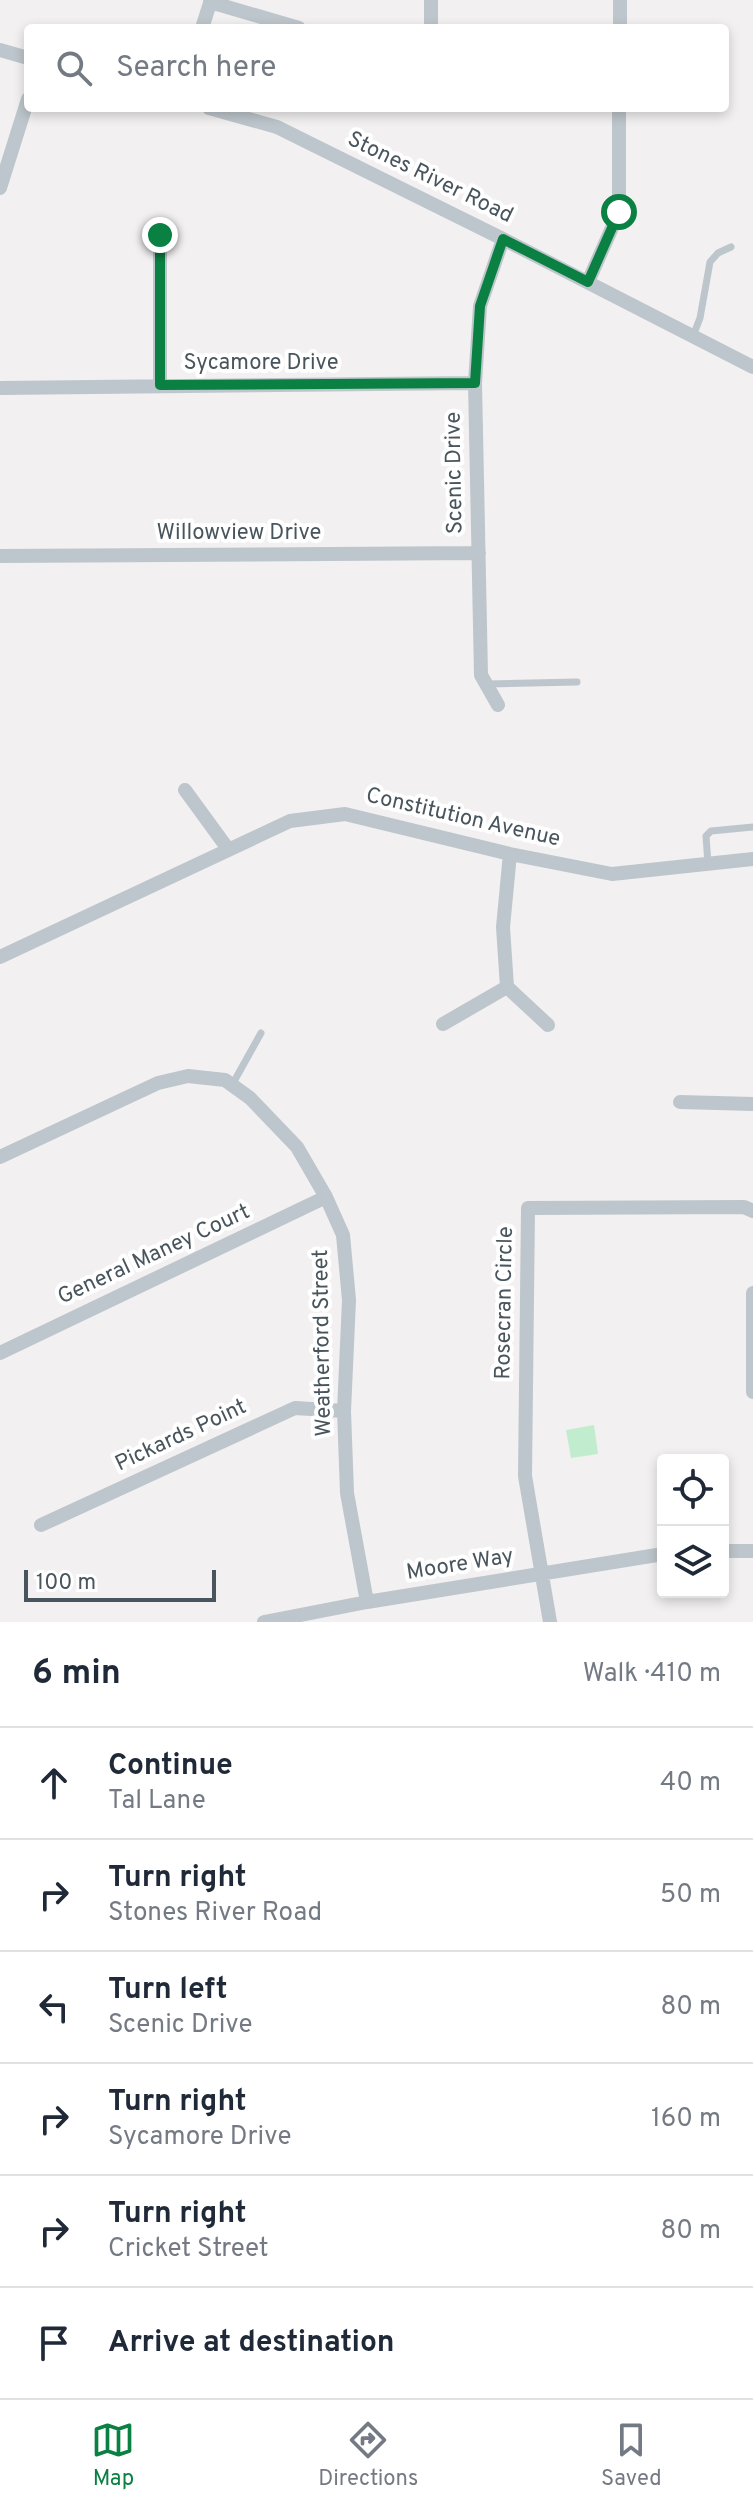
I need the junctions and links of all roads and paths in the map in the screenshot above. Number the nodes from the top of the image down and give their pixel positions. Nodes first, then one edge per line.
1 (431, 0) edge
2 (620, 0) edge
3 (211, 1) edge
4 (203, 24) edge
5 (286, 24) edge
6 (431, 24) edge
7 (620, 24) edge
8 (0, 50) edge
9 (24, 57) edge
10 (24, 112) edge
11 (223, 112) edge
12 (619, 112) edge
13 (0, 188) edge
14 (160, 235) dead end
15 (503, 239) junction
16 (731, 247) dead end
17 (588, 282) junction
18 (693, 336) junction
19 (753, 367) edge
20 (475, 383) junction
21 (160, 385) junction
22 (0, 388) edge
23 (479, 553) junction
24 (0, 556) edge
25 (577, 682) dead end
26 (486, 684) junction
27 (498, 705) dead end
28 (185, 790) dead end
29 (753, 827) edge
30 (228, 849) junction
31 (510, 854) junction
32 (753, 859) edge
33 (708, 864) junction
34 (0, 957) edge
35 (507, 987) junction
36 (443, 1024) dead end
37 (548, 1025) dead end
38 (261, 1033) dead end
39 (232, 1085) junction
40 (680, 1102) dead end
41 (753, 1104) edge
42 (0, 1157) edge
43 (326, 1197) junction
44 (753, 1211) edge
45 (753, 1293) edge
46 (0, 1353) edge
47 (753, 1392) edge
48 (344, 1411) junction
49 (41, 1525) dead end
50 (729, 1551) edge
51 (753, 1551) edge
52 (657, 1555) edge
53 (542, 1574) junction
54 (367, 1602) junction
55 (264, 1622) edge
56 (550, 1622) edge

1 - 6 street
2 - 7 street
3 - 4 street
3 - 5 street
8 - 9 street
10 - 13 street
11 - 15 street, Stones River Road
12 - 17 street
14 - 21 street
15 - 17 street, Stones River Road
15 - 20 street, Scenic Drive
16 - 18 lane
17 - 18 street, Stones River Road
18 - 19 street, Stones River Road
20 - 21 street, Sycamore Drive
20 - 23 street, Scenic Drive
21 - 22 street, Sycamore Drive
23 - 24 street, Willowview Drive
23 - 26 street, Scenic Drive
25 - 26 lane
26 - 27 street, Scenic Drive
28 - 30 street
29 - 33 lane
30 - 31 street, Constitution Avenue
30 - 34 street, Constitution Avenue
31 - 33 street, Constitution Avenue
31 - 35 street
32 - 33 street, Constitution Avenue
35 - 36 street
35 - 37 street
38 - 39 lane
39 - 42 street, Weatherford Street
39 - 43 street, Weatherford Street
40 - 41 street
43 - 46 street, General Maney Court
43 - 48 street, Weatherford Street
44 - 53 street, Rosecran Circle
45 - 47 street
48 - 49 street, Pickards Point
48 - 54 street, Weatherford Street
50 - 51 street
52 - 53 street, Moore Way
53 - 54 street, Moore Way
53 - 56 street, Rosecran Circle
54 - 55 street, Moore Way

